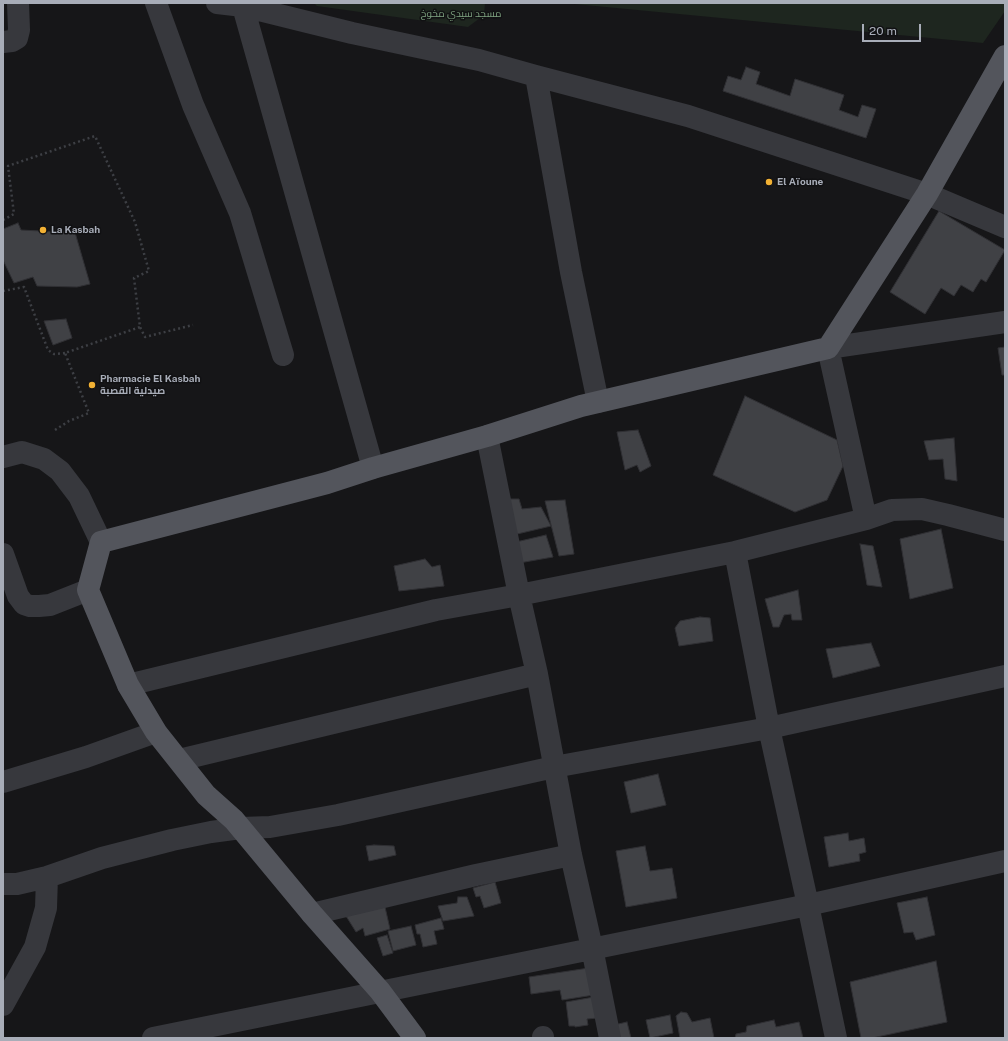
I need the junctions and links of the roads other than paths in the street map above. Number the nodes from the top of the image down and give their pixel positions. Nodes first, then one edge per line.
1 (18, 3) edge
2 (156, 3) edge
3 (217, 3) edge
4 (242, 4) edge
5 (3, 42) edge
6 (1005, 56) edge
7 (536, 76) junction
8 (927, 194) junction
9 (1005, 227) edge
10 (1005, 322) edge
11 (828, 348) junction
12 (283, 355) dead end
13 (598, 402) junction
14 (487, 436) junction
15 (3, 457) edge
16 (373, 468) junction
17 (866, 519) junction
18 (1005, 530) edge
19 (101, 542) junction
20 (735, 552) junction
21 (3, 554) edge
22 (88, 590) junction
23 (519, 595) junction
24 (537, 674) junction
25 (1005, 676) edge
26 (128, 685) junction
27 (769, 728) junction
28 (156, 732) junction
29 (179, 760) junction
30 (554, 767) junction
31 (3, 782) edge
32 (240, 828) junction
33 (571, 855) junction
34 (1005, 861) edge
35 (47, 877) junction
36 (3, 884) edge
37 (808, 905) junction
38 (312, 914) junction
39 (592, 948) junction
40 (380, 991) junction
41 (3, 1005) edge
42 (153, 1038) edge
43 (415, 1038) edge
44 (610, 1038) edge
45 (836, 1038) edge

1 - 5 street
2 - 12 street
3 - 4 street
4 - 7 street
4 - 16 street
6 - 8 main road
7 - 8 street
7 - 13 street
8 - 9 street
8 - 11 main road
10 - 11 street
11 - 13 main road
11 - 17 street
13 - 14 main road
14 - 16 main road
14 - 23 street
15 - 19 street
16 - 19 main road
17 - 18 street
17 - 20 street
19 - 22 main road
20 - 23 street
20 - 27 street
21 - 22 street
22 - 26 main road
23 - 24 street
23 - 26 street
24 - 29 street
24 - 30 street
25 - 27 street
26 - 28 main road
27 - 30 street
27 - 37 street
28 - 29 main road
28 - 31 street
29 - 32 main road
30 - 32 street
30 - 33 street
32 - 35 street
32 - 38 main road
33 - 38 street
33 - 39 street
34 - 37 street
35 - 36 street
35 - 41 street
37 - 39 street
37 - 45 street
38 - 40 main road
39 - 40 street
39 - 44 street
40 - 42 street
40 - 43 main road

